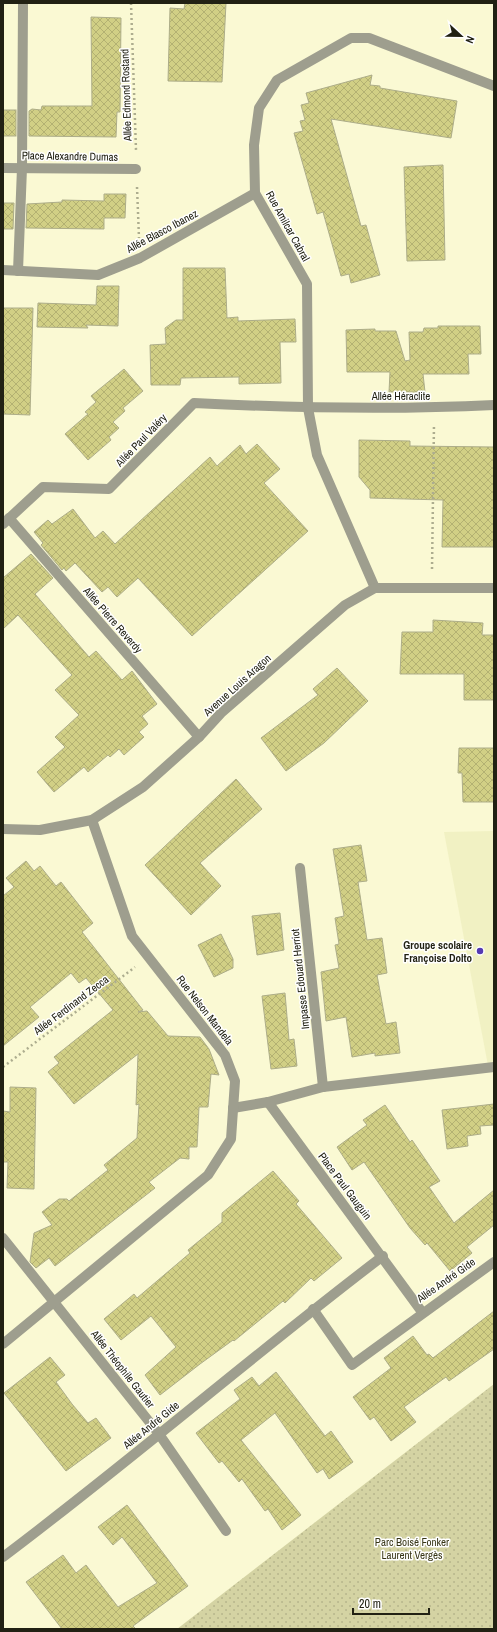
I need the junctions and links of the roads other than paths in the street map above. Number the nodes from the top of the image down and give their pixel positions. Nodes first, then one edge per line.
1 (23, 3) edge
2 (494, 86) edge
3 (3, 168) edge
4 (22, 168) junction
5 (136, 169) road end
6 (255, 193) junction
7 (3, 270) edge
8 (18, 271) junction
9 (494, 405) edge
10 (308, 408) junction
11 (6, 521) edge
12 (375, 588) junction
13 (494, 588) edge
14 (199, 737) junction
15 (92, 820) junction
16 (3, 829) edge
17 (300, 868) dead end
18 (494, 1067) edge
19 (323, 1087) junction
20 (268, 1102) junction
21 (233, 1108) junction
22 (3, 1238) edge
23 (383, 1256) junction
24 (494, 1262) edge
25 (55, 1302) junction
26 (313, 1309) junction
27 (422, 1312) junction
28 (3, 1344) edge
29 (158, 1434) junction
30 (226, 1531) dead end
31 (3, 1557) edge

1 - 4 street
2 - 6 street, Rue Amilcar Cabral
3 - 4 street, Place Alexandre Dumas
4 - 5 street, Place Alexandre Dumas
4 - 8 street
6 - 8 street, Allée Blasco Ibanez
6 - 10 street, Rue Amilcar Cabral
7 - 8 street, Allée Blasco Ibanez
9 - 10 street, Allée Héraclite
10 - 11 street, Allée Paul Valéry
10 - 12 street, Rue Amilcar Cabral
11 - 14 street, Allée Pierre Reverdy
12 - 13 street, Avenue Louis Aragon
12 - 14 street, Avenue Louis Aragon
14 - 15 street, Avenue Louis Aragon
15 - 16 street, Avenue Louis Aragon
15 - 21 street, Rue Nelson Mandela
17 - 19 street, Impasse Edouard Herriot
18 - 19 street
19 - 20 street
20 - 21 street
20 - 23 street, Place Paul Gauguin
21 - 25 street, Rue Nelson Mandela
22 - 25 street, Allée Théophile Gautier
23 - 26 street, Allée André Gide
23 - 27 street, Place Paul Gauguin
24 - 27 street, Allée André Gide
25 - 28 street, Rue Nelson Mandela
25 - 29 street, Allée Théophile Gautier
26 - 27 street, Allée André Gide
26 - 29 street, Allée André Gide
29 - 30 street, Allée Théophile Gautier
29 - 31 street, Allée André Gide

